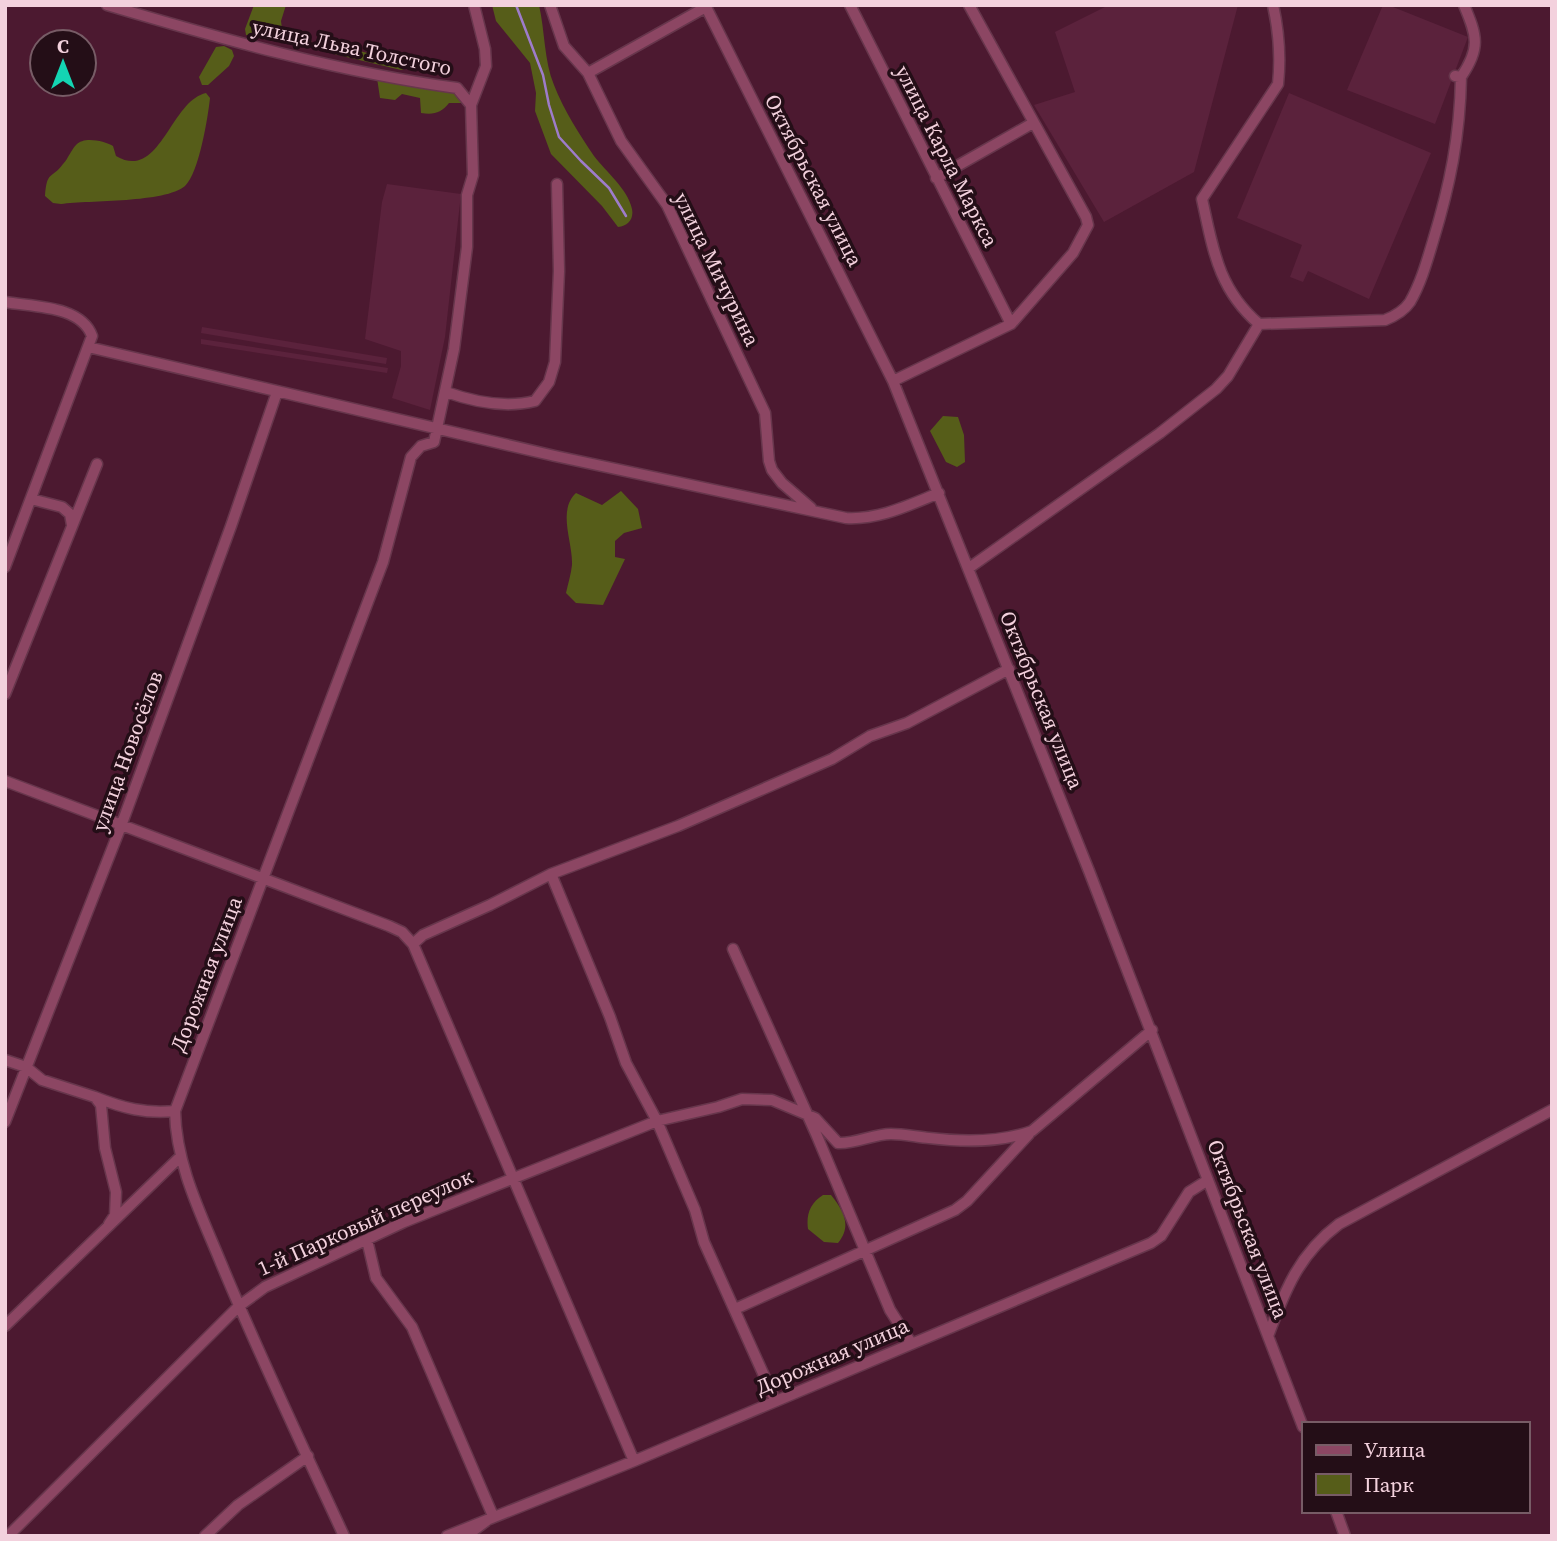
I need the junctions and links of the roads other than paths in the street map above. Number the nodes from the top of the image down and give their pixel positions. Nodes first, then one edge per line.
1 (107, 5) edge
2 (474, 5) edge
3 (550, 5) edge
4 (850, 5) edge
5 (969, 5) edge
6 (1273, 5) edge
7 (1464, 5) edge
8 (706, 6) edge
9 (588, 74) junction
10 (480, 82) junction
11 (457, 88) junction
12 (471, 105) junction
13 (1033, 123) junction
14 (936, 178) junction
15 (557, 184) dead end
16 (5, 302) edge
17 (1010, 324) junction
18 (1259, 324) junction
19 (88, 347) junction
20 (893, 381) junction
21 (277, 392) junction
22 (446, 392) junction
23 (438, 428) junction
24 (97, 464) dead end
25 (939, 493) junction
26 (31, 499) junction
27 (818, 512) junction
28 (72, 525) junction
29 (5, 567) edge
30 (969, 568) junction
31 (1009, 669) junction
32 (5, 694) edge
33 (5, 781) edge
34 (121, 825) junction
35 (551, 874) junction
36 (262, 879) junction
37 (413, 944) junction
38 (733, 949) dead end
39 (1152, 1030) junction
40 (5, 1060) edge
41 (26, 1067) junction
42 (95, 1097) junction
43 (1552, 1110) edge
44 (174, 1111) junction
45 (807, 1115) junction
46 (657, 1121) junction
47 (5, 1122) edge
48 (1032, 1131) junction
49 (180, 1157) junction
50 (512, 1177) junction
51 (1208, 1180) junction
52 (103, 1232) junction
53 (367, 1240) junction
54 (865, 1250) junction
55 (239, 1306) junction
56 (735, 1309) junction
57 (5, 1326) edge
58 (1268, 1336) junction
59 (911, 1343) junction
60 (775, 1400) junction
61 (1302, 1424) edge
62 (308, 1456) junction
63 (634, 1461) junction
64 (1337, 1513) edge
65 (492, 1516) junction
66 (8, 1536) edge
67 (205, 1536) edge
68 (344, 1536) edge
69 (447, 1536) edge
70 (466, 1536) edge
71 (1345, 1536) edge

1 - 11 street, улица Льва Толстого
2 - 10 street
3 - 9 street, улица Мичурина
4 - 14 street, улица Карла Маркса
5 - 13 street
6 - 18 street
7 - 18 street
8 - 9 street
8 - 20 street, Октябрьская улица
9 - 27 street, улица Мичурина
10 - 11 street
10 - 12 street
11 - 12 street, улица Льва Толстого
12 - 22 street
13 - 14 street
13 - 17 street
14 - 17 street, улица Карла Маркса
15 - 22 street
16 - 19 street
17 - 20 street
18 - 30 street
19 - 21 street
19 - 26 street
20 - 25 street, Октябрьская улица
21 - 23 street
21 - 34 street, улица Новосёлов
22 - 23 street
23 - 27 street
23 - 36 street, Дорожная улица
24 - 28 street
25 - 27 street
25 - 30 street, Октябрьская улица
26 - 28 street
26 - 29 street
28 - 32 street
30 - 31 street, Октябрьская улица
31 - 35 street
31 - 39 street, Октябрьская улица
33 - 34 street
34 - 36 street
34 - 41 street, улица Новосёлов
35 - 37 street
35 - 46 street
36 - 37 street
36 - 44 street, Дорожная улица
37 - 50 street
38 - 45 street
39 - 48 street
39 - 51 street, Октябрьская улица
40 - 41 street
41 - 42 street
41 - 47 street, улица Новосёлов
42 - 44 street
42 - 52 street
43 - 58 street
44 - 49 street, Дорожная улица
45 - 46 street, 1-й Парковый переулок
45 - 48 street
45 - 54 street
46 - 50 street, 1-й Парковый переулок
46 - 56 street
48 - 54 street
49 - 52 street
49 - 55 street, Дорожная улица
50 - 53 street, 1-й Парковый переулок
50 - 63 street
51 - 58 street, Октябрьская улица
51 - 59 street, Дорожная улица
52 - 57 street
53 - 55 street, 1-й Парковый переулок
53 - 65 street
54 - 56 street
54 - 59 street
55 - 62 street, Дорожная улица
55 - 66 street, 1-й Парковый переулок
56 - 60 street
58 - 61 street, Октябрьская улица
59 - 60 street, Дорожная улица
60 - 63 street, Дорожная улица
62 - 67 street
62 - 68 street, Дорожная улица
63 - 65 street, Дорожная улица
64 - 71 street
65 - 69 street, Дорожная улица
65 - 70 street

